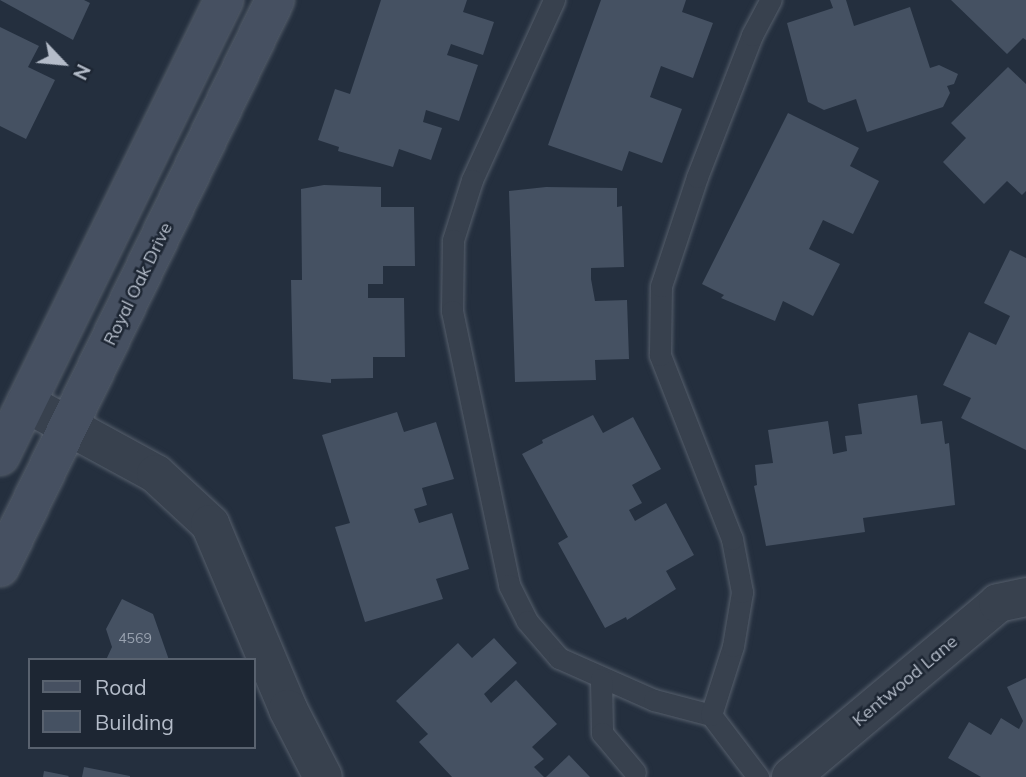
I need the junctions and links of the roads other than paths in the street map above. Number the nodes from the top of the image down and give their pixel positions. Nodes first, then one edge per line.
1 (224, 0) edge
2 (275, 0) edge
3 (554, 0) edge
4 (771, 0) edge
5 (26, 404) junction
6 (69, 426) junction
7 (0, 456) edge
8 (0, 567) edge
9 (1026, 597) edge
10 (601, 679) junction
11 (711, 715) junction
12 (635, 772) dead end
13 (323, 777) edge
14 (758, 777) edge
15 (791, 777) edge

1 - 5 main road
2 - 6 main road, Royal Oak Drive
3 - 10 lane
4 - 11 lane
5 - 6 street
5 - 7 main road
6 - 8 main road, Royal Oak Drive
6 - 13 street
9 - 15 street, Kentwood Lane
10 - 11 lane
10 - 12 lane
11 - 14 lane

